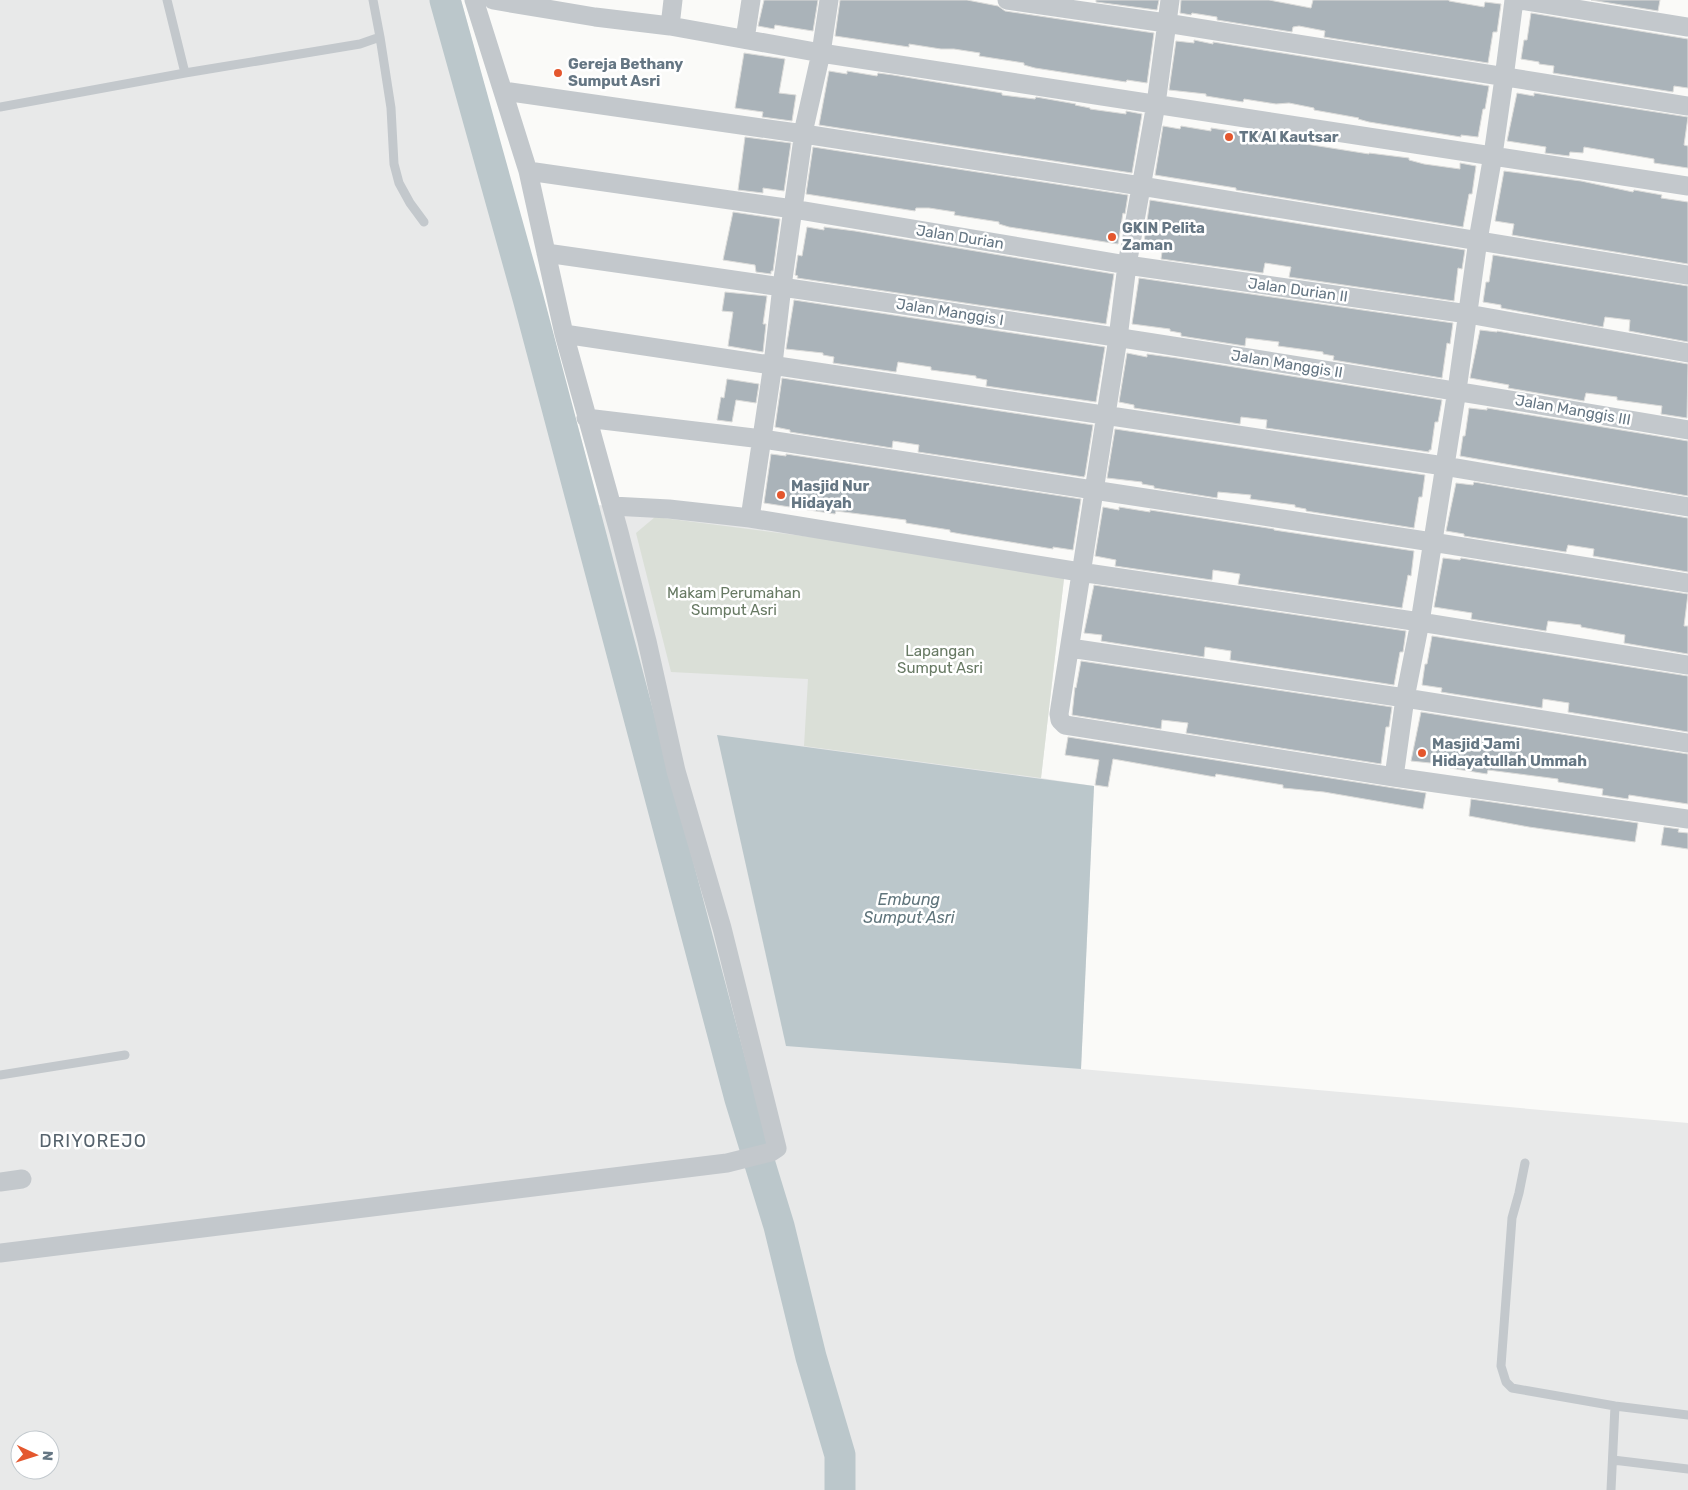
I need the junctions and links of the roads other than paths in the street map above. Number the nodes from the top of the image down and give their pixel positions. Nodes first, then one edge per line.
1 (167, 0) edge
2 (373, 0) edge
3 (474, 0) edge
4 (493, 0) edge
5 (674, 0) edge
6 (751, 0) edge
7 (829, 0) edge
8 (1007, 0) edge
9 (1170, 0) edge
10 (1514, 0) edge
11 (1520, 0) edge
12 (518, 2) edge
13 (596, 8) edge
14 (1166, 23) junction
15 (670, 26) junction
16 (1688, 27) edge
17 (380, 38) junction
18 (745, 39) junction
19 (821, 53) junction
20 (185, 72) junction
21 (1504, 78) junction
22 (503, 91) junction
23 (1156, 104) junction
24 (1688, 106) edge
25 (0, 107) edge
26 (804, 134) junction
27 (1493, 155) junction
28 (528, 172) junction
29 (1141, 186) junction
30 (1688, 186) edge
31 (793, 209) junction
32 (424, 222) dead end
33 (1478, 240) junction
34 (546, 253) junction
35 (1127, 265) junction
36 (1688, 274) edge
37 (782, 286) junction
38 (1468, 314) junction
39 (564, 334) junction
40 (1118, 338) junction
41 (1688, 353) edge
42 (773, 364) junction
43 (1457, 390) junction
44 (1105, 415) junction
45 (586, 418) junction
46 (1688, 430) edge
47 (762, 439) junction
48 (1444, 466) junction
49 (1094, 490) junction
50 (612, 506) junction
51 (1688, 507) edge
52 (750, 518) junction
53 (1432, 542) junction
54 (1080, 572) junction
55 (1688, 583) edge
56 (1420, 622) junction
57 (1070, 648) junction
58 (1688, 665) edge
59 (1404, 698) junction
60 (1688, 743) edge
61 (1394, 776) junction
62 (1688, 819) edge
63 (125, 1055) dead end
64 (0, 1075) edge
65 (1525, 1163) dead end
66 (22, 1179) dead end
67 (0, 1182) edge
68 (0, 1253) edge
69 (1616, 1406) junction
70 (1688, 1415) edge
71 (1613, 1460) junction
72 (1688, 1469) edge
73 (1611, 1490) edge

1 - 20 lane
2 - 17 lane
3 - 22 street
4 - 12 street
5 - 15 street
6 - 18 street
7 - 19 street
8 - 14 street
9 - 14 street
10 - 21 street
11 - 16 street
12 - 13 street
13 - 15 street
14 - 21 street
14 - 23 street
15 - 18 street
17 - 20 lane
17 - 32 lane
18 - 19 street
19 - 23 street
19 - 26 street
20 - 25 lane
21 - 24 street
21 - 27 street
22 - 26 street
22 - 28 street
23 - 27 street
23 - 29 street
26 - 29 street
26 - 31 street
27 - 30 street
27 - 33 street
28 - 31 street, Jalan Durian
28 - 34 street
29 - 33 street
29 - 35 street
31 - 35 street, Jalan Durian
31 - 37 street
33 - 36 street
33 - 38 street
34 - 37 street, Jalan Manggis I
34 - 39 street
35 - 38 street, Jalan Durian II
35 - 40 street
37 - 40 street, Jalan Manggis I
37 - 42 street
38 - 41 street, Jalan Durian II
38 - 43 street
39 - 42 street
39 - 45 street
40 - 43 street, Jalan Manggis II
40 - 44 street
42 - 44 street
42 - 47 street
43 - 46 street, Jalan Manggis III
43 - 48 street
44 - 48 street
44 - 49 street
45 - 47 street
45 - 50 street
47 - 49 street
47 - 52 street
48 - 51 street
48 - 53 street
49 - 53 street
49 - 54 street
50 - 52 street
50 - 68 street
52 - 54 street
53 - 55 street
53 - 56 street
54 - 56 street
54 - 57 street
56 - 58 street
56 - 59 street
57 - 59 street
57 - 61 street
59 - 60 street
59 - 61 street
61 - 62 street
63 - 64 lane
65 - 69 lane
66 - 67 street
69 - 70 lane
69 - 71 lane
71 - 72 lane
71 - 73 lane

